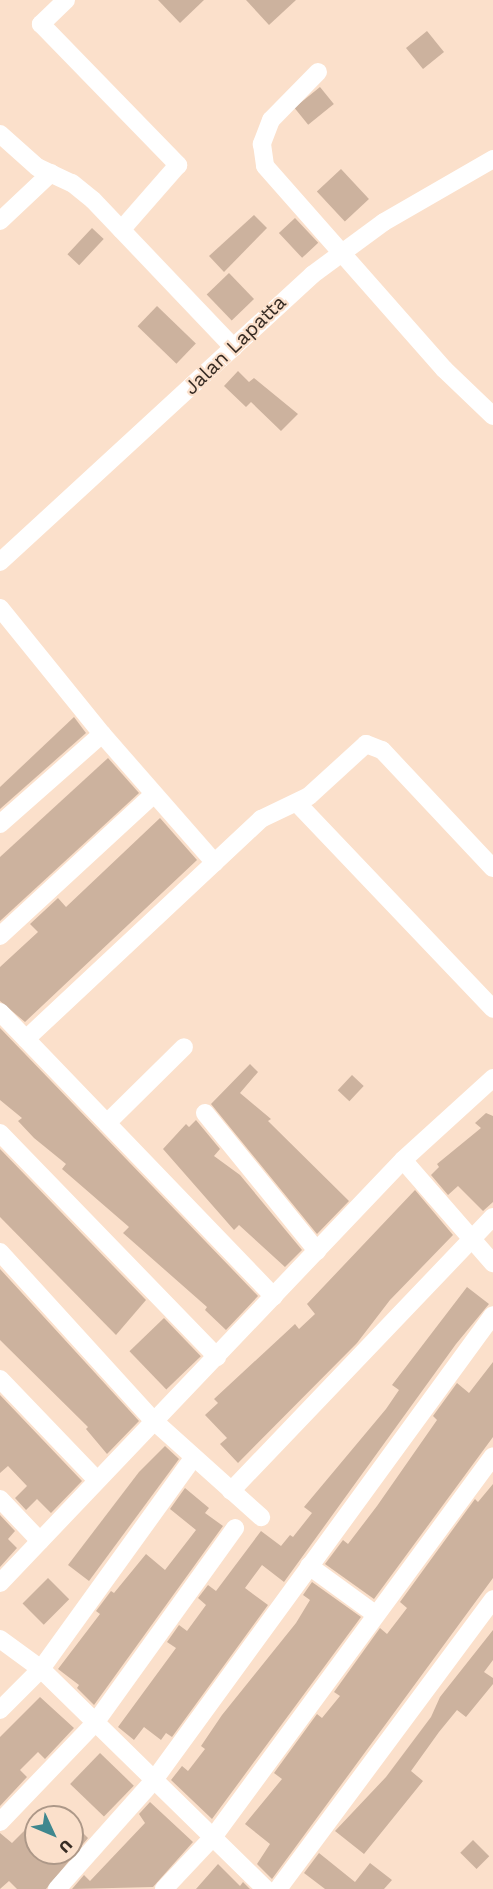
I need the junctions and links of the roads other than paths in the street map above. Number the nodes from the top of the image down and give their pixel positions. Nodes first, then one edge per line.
1 (66, 0) edge
2 (318, 72) dead end
3 (0, 134) edge
4 (493, 159) edge
5 (51, 173) junction
6 (0, 221) edge
7 (121, 230) junction
8 (342, 253) junction
9 (234, 348) junction
10 (493, 416) edge
11 (0, 562) edge
12 (0, 608) edge
13 (102, 734) junction
14 (154, 794) junction
15 (297, 802) junction
16 (0, 824) edge
17 (215, 863) junction
18 (493, 868) edge
19 (0, 936) edge
20 (493, 1009) edge
21 (0, 1012) edge
22 (26, 1039) junction
23 (184, 1047) dead end
24 (493, 1078) edge
25 (205, 1113) dead end
26 (106, 1123) junction
27 (0, 1133) edge
28 (403, 1160) junction
29 (493, 1217) edge
30 (470, 1239) junction
31 (317, 1251) junction
32 (0, 1252) edge
33 (493, 1263) edge
34 (274, 1297) junction
35 (493, 1315) edge
36 (217, 1357) junction
37 (0, 1379) edge
38 (154, 1421) junction
39 (493, 1456) edge
40 (194, 1457) junction
41 (97, 1480) junction
42 (231, 1491) junction
43 (0, 1499) edge
44 (261, 1517) dead end
45 (235, 1528) dead end
46 (40, 1541) junction
47 (309, 1566) junction
48 (0, 1583) edge
49 (493, 1599) edge
50 (375, 1614) junction
51 (0, 1639) edge
52 (41, 1669) junction
53 (0, 1710) edge
54 (95, 1723) junction
55 (154, 1780) junction
56 (0, 1822) edge
57 (214, 1836) junction
58 (57, 1889) edge
59 (164, 1889) edge
60 (266, 1889) edge
61 (278, 1889) edge

1 - 7 street
2 - 8 street
3 - 5 street
4 - 8 street, Jalan Lapatta
5 - 6 street
5 - 7 street
7 - 9 street
8 - 9 street, Jalan Lapatta
8 - 10 street
9 - 11 street, Jalan Lapatta
12 - 13 street
13 - 14 street
13 - 16 street
14 - 17 street
14 - 19 street
15 - 17 street
15 - 18 street
15 - 20 street
17 - 22 street
21 - 22 street
22 - 26 street
23 - 26 street
24 - 28 street
25 - 31 street
26 - 34 street
27 - 36 street
28 - 30 street
28 - 31 street
29 - 30 street
30 - 33 street
30 - 42 street
31 - 34 street
32 - 38 street
34 - 36 street
35 - 47 street
36 - 38 street
37 - 41 street
38 - 40 street
38 - 41 street
39 - 50 street
40 - 42 street
40 - 52 street
41 - 46 street
42 - 44 street
43 - 46 street
45 - 54 street
46 - 48 street
47 - 50 street
47 - 55 street
49 - 61 street
50 - 57 street
51 - 52 street
52 - 53 street
52 - 54 street
54 - 55 street
54 - 56 street
55 - 57 street
55 - 58 street
57 - 59 street
57 - 60 street

